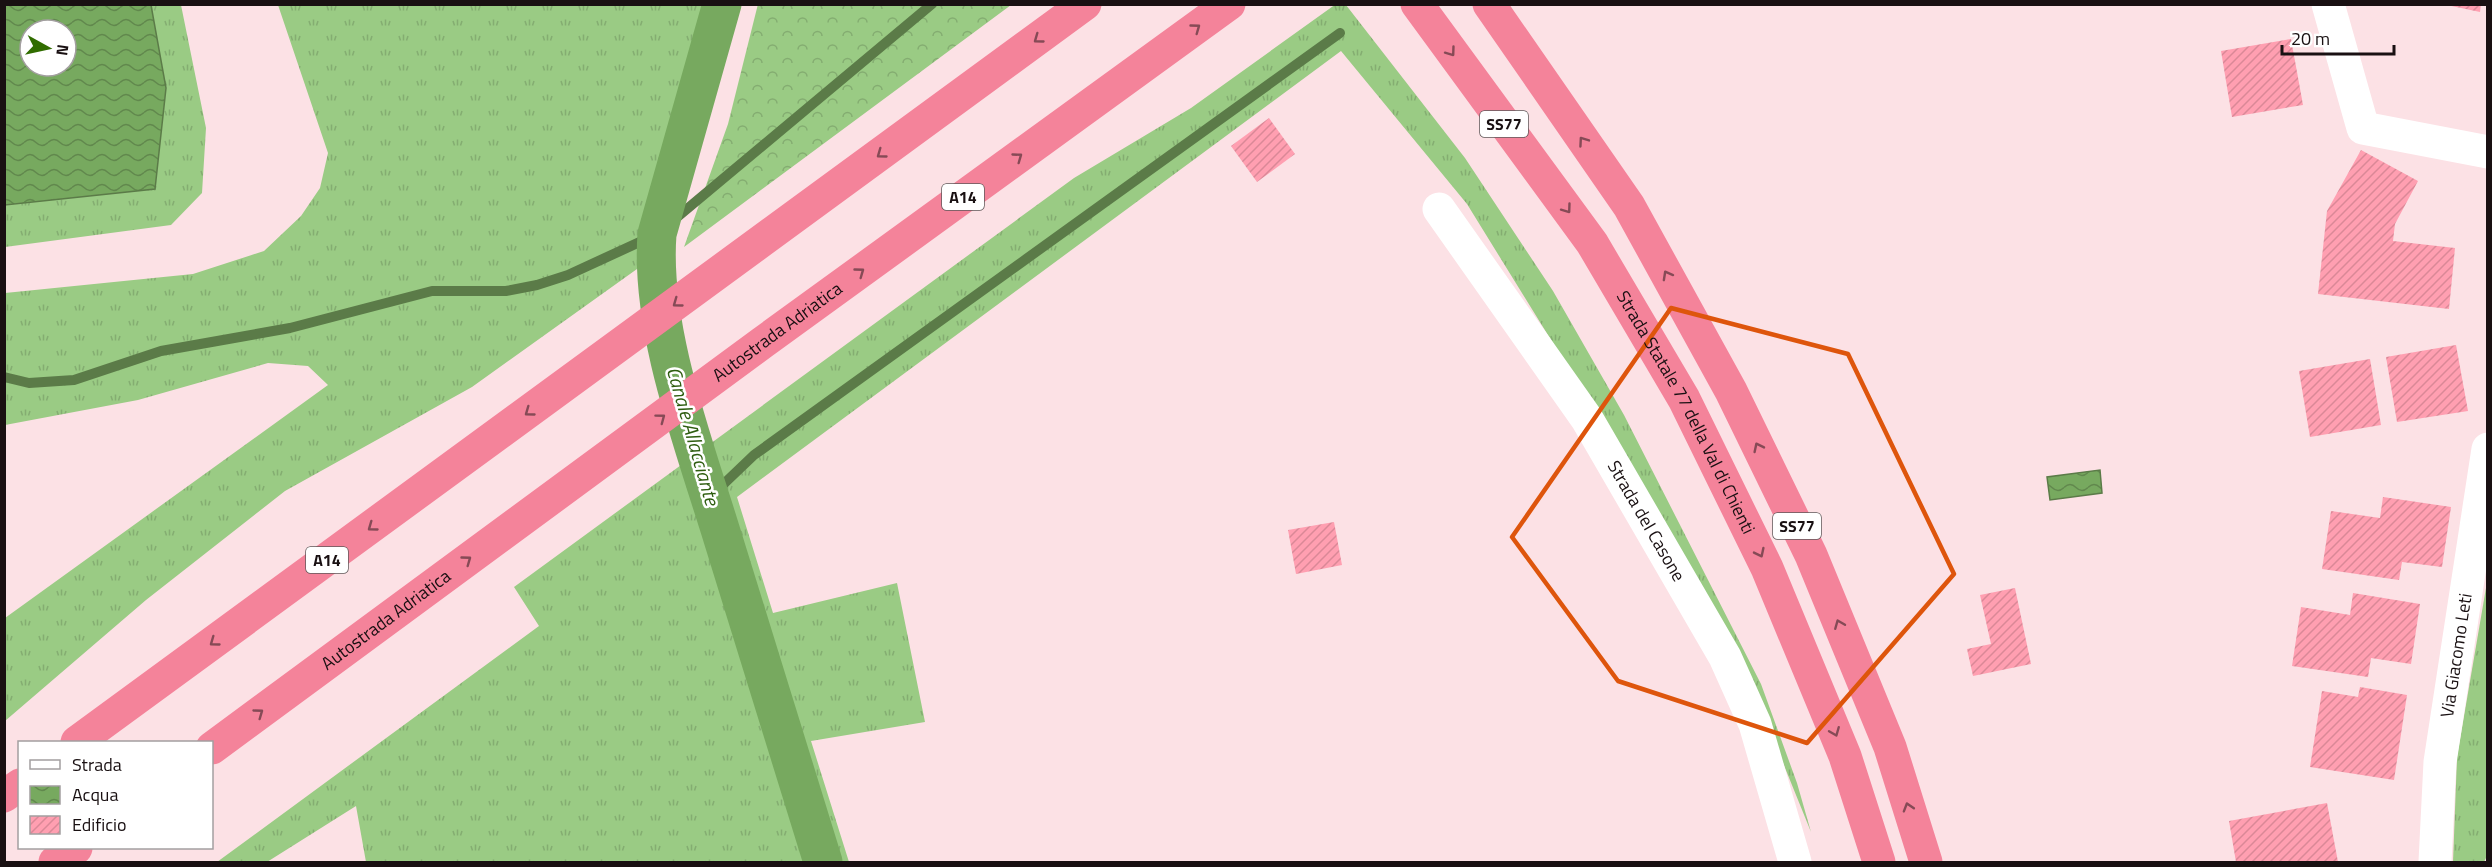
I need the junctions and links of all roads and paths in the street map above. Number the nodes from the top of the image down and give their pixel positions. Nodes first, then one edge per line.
1 (1085, 4) edge
2 (1228, 4) edge
3 (1417, 4) edge
4 (1489, 4) edge
5 (2328, 4) edge
6 (2487, 152) edge
7 (1439, 208) dead end
8 (2487, 449) edge
9 (78, 741) edge
10 (213, 747) edge
11 (18, 786) edge
12 (4, 796) edge
13 (75, 849) edge
14 (56, 862) edge
15 (1795, 862) edge
16 (1879, 862) edge
17 (1926, 862) edge
18 (2435, 862) edge

1 -> 9 highway, A14
10 -> 2 highway, Autostrada Adriatica / A14
3 -> 16 highway, Strada Statale 77 della Val di Chienti / SS77
17 -> 4 highway, SS77
5 - 6 street
7 - 15 street, Strada del Casone
8 - 18 street, Via Giacomo Leti
11 - 12 highway
13 - 14 highway

